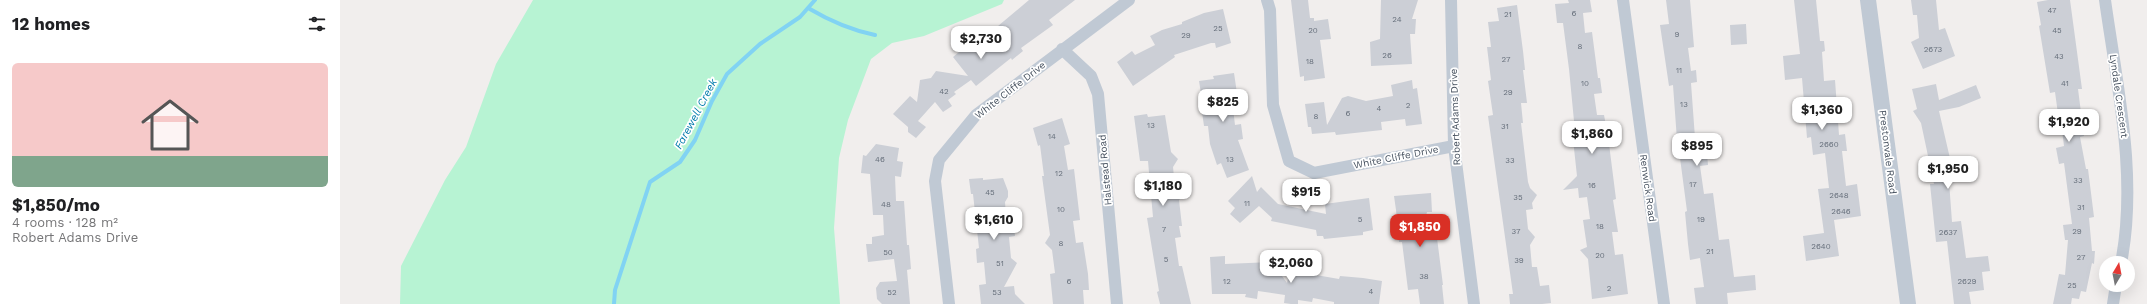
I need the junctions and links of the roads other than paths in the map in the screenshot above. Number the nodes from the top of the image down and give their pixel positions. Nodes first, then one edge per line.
1 (1129, 0) edge
2 (1267, 0) edge
3 (1451, 0) edge
4 (1623, 0) edge
5 (1868, 0) edge
6 (2105, 0) edge
7 (1062, 49) junction
8 (1454, 146) junction
9 (2122, 256) edge
10 (2115, 292) edge
11 (948, 304) edge
12 (1117, 304) edge
13 (1474, 304) edge
14 (1664, 304) edge
15 (1908, 304) edge
16 (2112, 304) edge

1 - 7 street, White Cliffe Drive
2 - 8 street, White Cliffe Drive
3 - 8 street, Robert Adams Drive
4 - 14 street, Renwick Road
5 - 15 street, Prestonvale Road
6 - 9 street, Lyndale Crescent
7 - 11 street, White Cliffe Drive
7 - 12 street, Halstead Road
8 - 13 street, Robert Adams Drive
10 - 16 street

